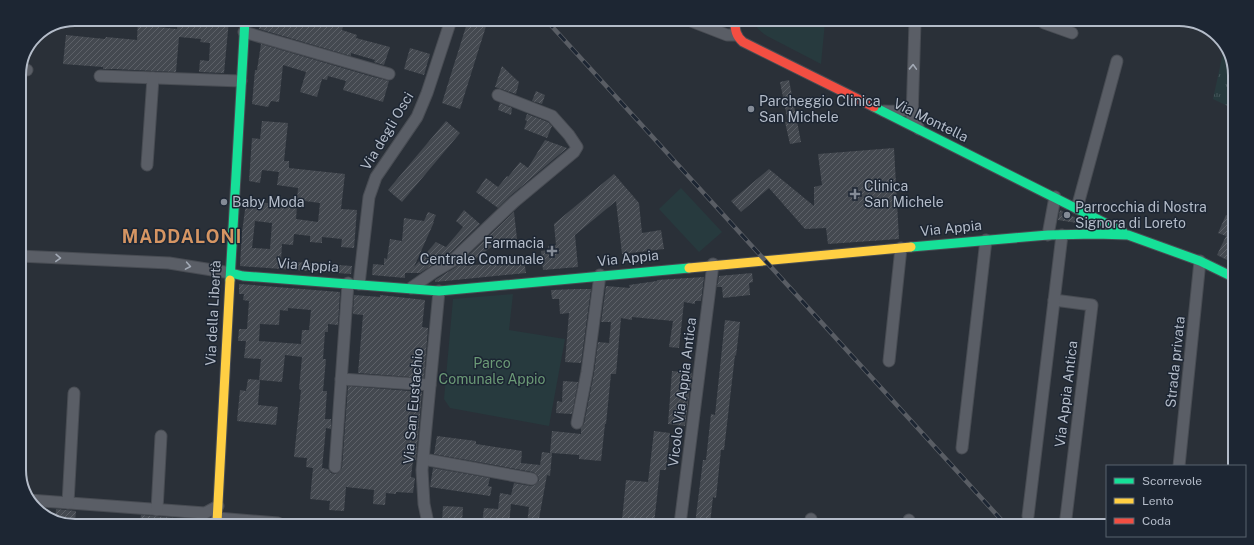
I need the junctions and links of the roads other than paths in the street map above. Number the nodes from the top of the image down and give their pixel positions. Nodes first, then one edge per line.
1 (244, 26) edge
2 (449, 26) edge
3 (704, 26) edge
4 (735, 26) edge
5 (915, 26) edge
6 (1052, 26) edge
7 (244, 32) junction
8 (1072, 33) dead end
9 (736, 35) junction
10 (1117, 61) dead end
11 (389, 74) dead end
12 (100, 76) dead end
13 (153, 78) junction
14 (241, 81) junction
15 (498, 95) dead end
16 (912, 106) junction
17 (880, 111) junction
18 (920, 130) junction
19 (147, 165) dead end
20 (1055, 196) junction
21 (1077, 208) junction
22 (1048, 235) junction
23 (1062, 235) junction
24 (1128, 235) junction
25 (986, 240) junction
26 (901, 248) junction
27 (26, 256) edge
28 (1200, 261) junction
29 (713, 264) junction
30 (231, 273) junction
31 (600, 275) junction
32 (1228, 275) edge
33 (353, 283) junction
34 (411, 288) junction
35 (439, 291) junction
36 (1054, 300) junction
37 (889, 361) dead end
38 (341, 379) junction
39 (430, 385) junction
40 (74, 393) dead end
41 (578, 423) dead end
42 (161, 436) dead end
43 (962, 448) dead end
44 (423, 459) junction
45 (1179, 465) edge
46 (335, 467) dead end
47 (532, 479) dead end
48 (36, 501) edge
49 (68, 503) junction
50 (218, 506) junction
51 (157, 510) junction
52 (1028, 516) dead end
53 (217, 519) edge
54 (427, 519) edge
55 (681, 519) edge
56 (1066, 519) edge

1 - 7 street, Via della Libertà
2 - 33 street, Via degli Osci
3 - 9 street
4 - 9 street
16 -> 5 street
6 - 8 street
7 - 11 street
7 - 14 street, Via della Libertà
9 - 17 street, Via Montella
10 - 21 street
12 - 13 street
13 - 14 street
13 - 19 street
14 - 30 street, Via della Libertà
15 - 34 street
16 - 17 street
16 - 18 street
17 - 18 street, Via Montella
18 - 20 street, Via Montella
20 - 21 street, Via Montella
20 - 22 street
21 - 24 street, Via Montella
22 - 23 street, Via Appia
22 - 25 street, Via Appia
23 - 24 street, Via Appia
23 - 36 street, Via Appia Antica
24 - 28 street, Via Appia
25 - 26 street, Via Appia
25 - 43 street
26 - 29 street, Via Appia
26 - 37 street
27 -> 30 street, Via Appia
28 - 32 street, Via Appia
28 - 45 street, Strada privata
29 - 31 street, Via Appia
29 - 55 street, Vicolo Via Appia Antica
30 - 33 street, Via Appia
30 - 50 street, Via della Libertà
31 - 35 street, Via Appia
31 - 41 street
33 - 34 street, Via Appia
33 - 38 street, Via degli Osci
34 - 35 street, Via Appia
35 - 39 street, Via San Eustachio
36 - 52 street, Via Appia Antica
36 - 56 street, Via Appia Antica
38 - 39 street
38 - 46 street, Via degli Osci
39 - 44 street, Via San Eustachio
40 - 49 street
42 - 51 street
44 - 47 street
44 - 54 street, Via San Eustachio
48 - 49 street
49 - 51 street
50 - 51 street
50 - 53 street, Via della Libertà

